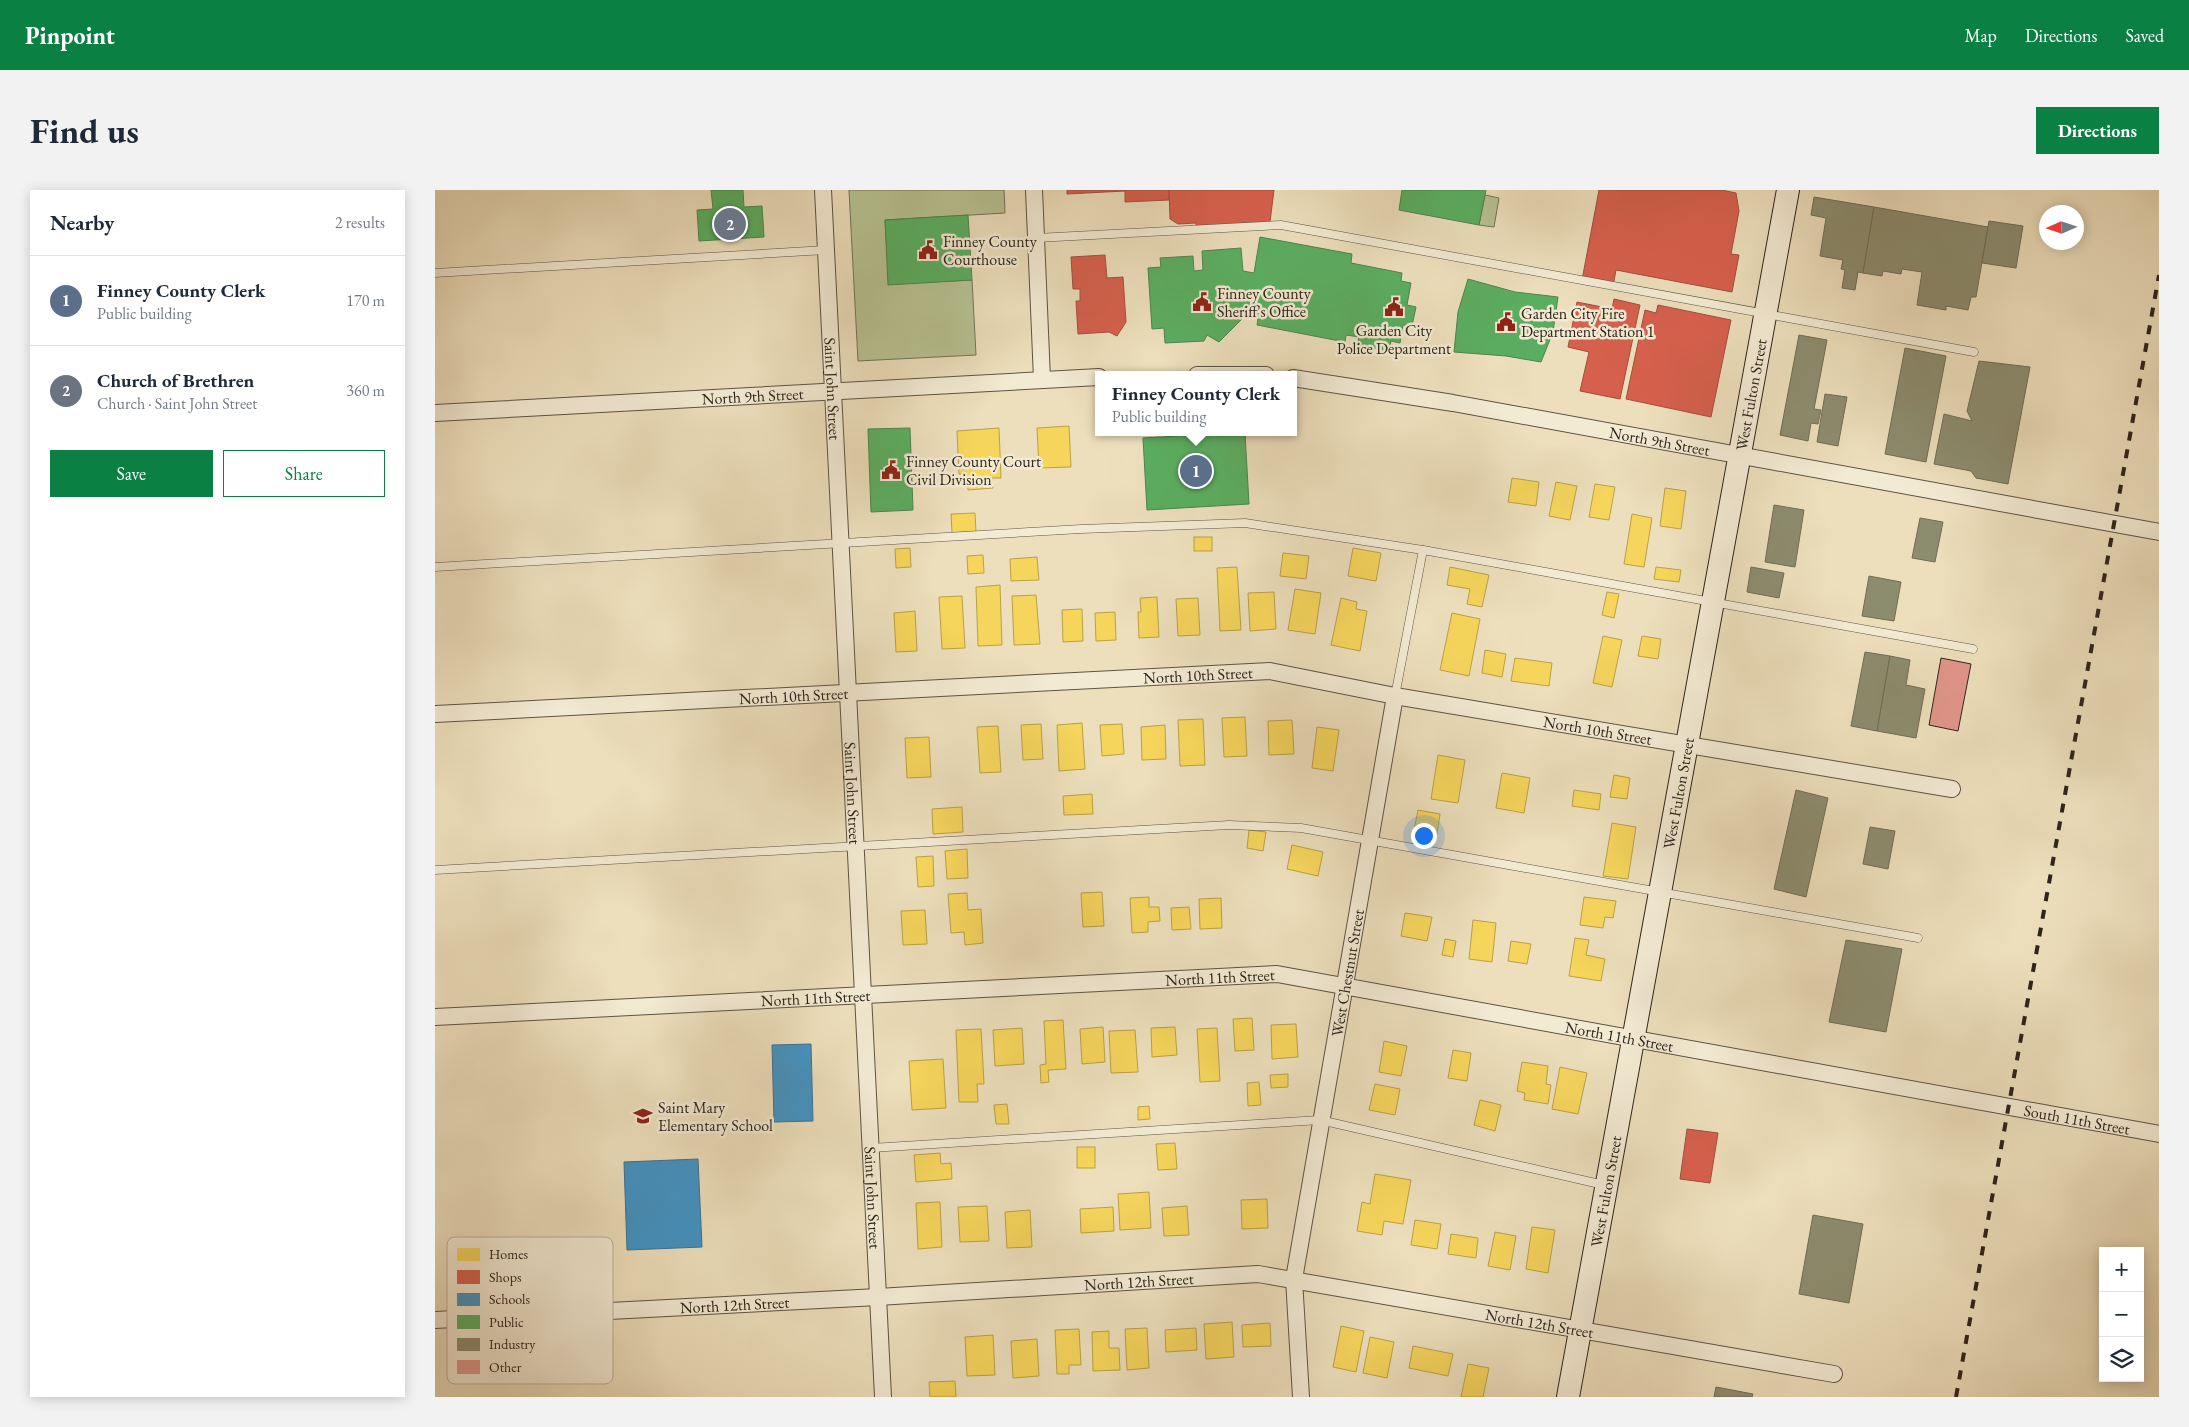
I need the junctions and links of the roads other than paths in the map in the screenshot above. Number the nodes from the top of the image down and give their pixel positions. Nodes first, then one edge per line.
1 (823, 190) edge
2 (1034, 190) edge
3 (1788, 190) edge
4 (1036, 238) junction
5 (826, 250) junction
6 (435, 272) edge
7 (1765, 312) junction
8 (1974, 352) dead end
9 (1095, 377) edge
10 (1042, 379) junction
11 (1297, 379) edge
12 (834, 392) junction
13 (435, 413) edge
14 (1739, 455) junction
15 (2159, 532) edge
16 (841, 544) junction
17 (1423, 550) junction
18 (435, 567) edge
19 (1712, 603) junction
20 (1973, 649) dead end
21 (849, 693) junction
22 (1395, 696) junction
23 (435, 714) edge
24 (1687, 746) junction
25 (1952, 789) dead end
26 (1368, 841) junction
27 (856, 846) junction
28 (435, 870) edge
29 (1660, 894) junction
30 (1918, 938) dead end
31 (1343, 986) junction
32 (864, 995) junction
33 (435, 1017) edge
34 (1634, 1038) junction
35 (1995, 1104) joint
36 (1320, 1120) junction
37 (2159, 1134) edge
38 (871, 1148) junction
39 (1606, 1186) junction
40 (1294, 1279) junction
41 (878, 1297) junction
42 (613, 1311) edge
43 (1580, 1328) junction
44 (1834, 1374) dead end
45 (883, 1397) edge
46 (1301, 1397) edge
47 (1568, 1397) edge

1 - 5 street, Saint John Street
2 - 4 street
3 - 7 street, West Fulton Street
4 - 7 lane
4 - 10 street
5 - 6 lane
5 - 12 street, Saint John Street
7 - 8 lane
7 - 14 street, West Fulton Street
9 - 10 street, North 9th Street
10 - 12 street, North 9th Street
11 - 14 street, North 9th Street
12 - 13 street, North 9th Street
12 - 16 street, Saint John Street
14 - 15 street, North 9th Street
14 - 19 street, West Fulton Street
16 - 17 lane
16 - 18 lane
16 - 21 street, Saint John Street
17 - 19 lane
17 - 22 lane, West Chestnut Street
19 - 20 lane
19 - 24 street, West Fulton Street
21 - 22 street, North 10th Street
21 - 23 street, North 10th Street
21 - 27 street, Saint John Street
22 - 24 street, North 10th Street
22 - 26 street, West Chestnut Street
24 - 25 street, North 10th Street
24 - 29 street, West Fulton Street
26 - 27 lane
26 - 29 lane
26 - 31 street, West Chestnut Street
27 - 28 lane
27 - 32 street, Saint John Street
29 - 30 lane
29 - 34 street, West Fulton Street
31 - 32 street, North 11th Street
31 - 34 street, North 11th Street
31 - 36 street, West Chestnut Street
32 - 33 street, North 11th Street
32 - 38 street, Saint John Street
34 - 35 street, North 11th Street
34 - 39 street, West Fulton Street
35 - 37 street, South 11th Street
36 - 38 lane
36 - 39 lane
36 - 40 street, West Chestnut Street
38 - 41 street, Saint John Street
39 - 43 street, West Fulton Street
40 - 41 street, North 12th Street
40 - 43 street, North 12th Street
40 - 46 street, West Chestnut Street
41 - 42 street, North 12th Street
41 - 45 street, Saint John Street
43 - 44 street, North 12th Street
43 - 47 street, West Fulton Street

